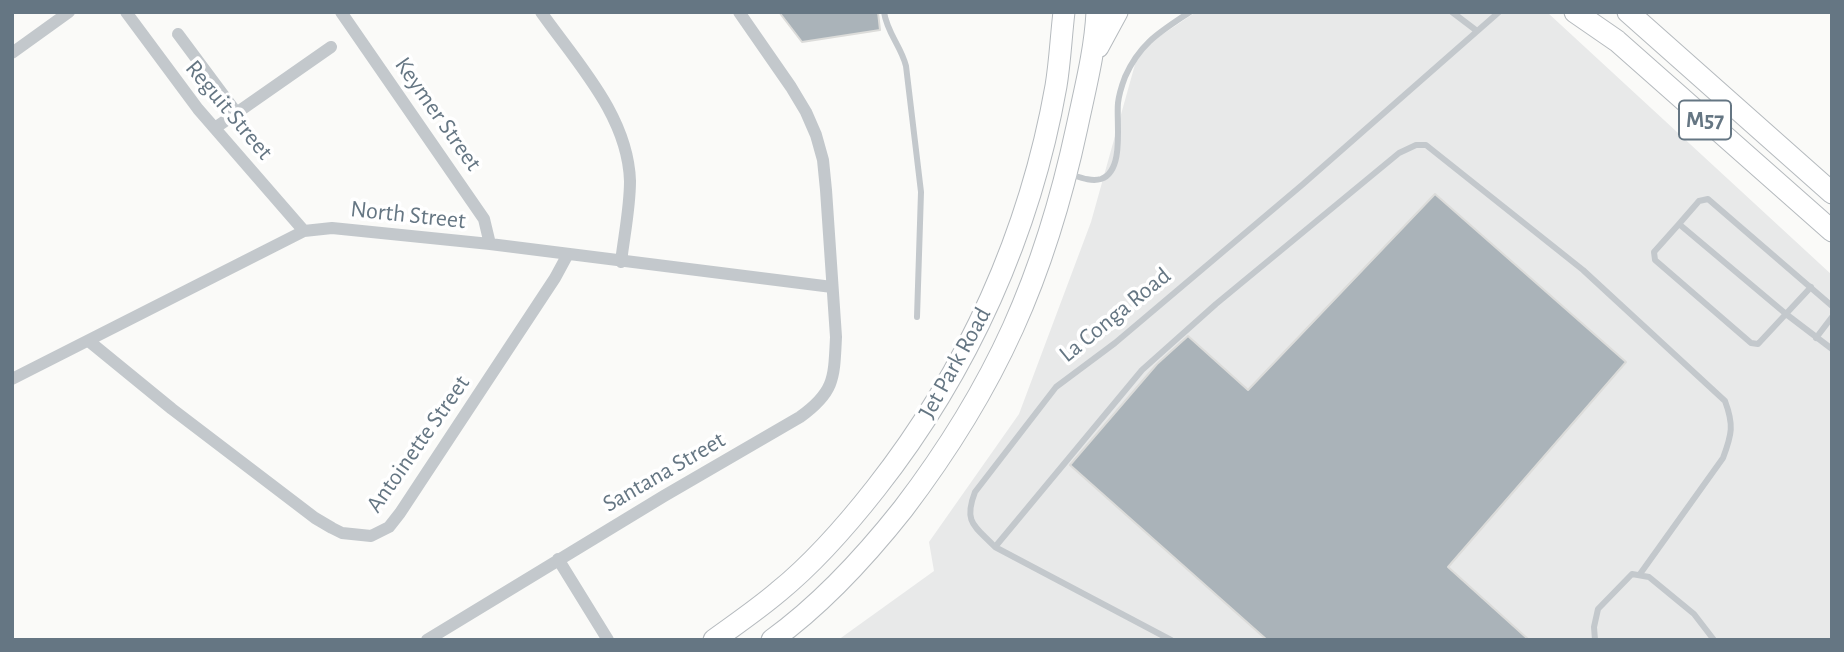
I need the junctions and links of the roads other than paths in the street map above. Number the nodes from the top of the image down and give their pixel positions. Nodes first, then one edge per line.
1 (69, 12) edge
2 (126, 12) edge
3 (341, 12) edge
4 (541, 12) edge
5 (739, 12) edge
6 (884, 12) edge
7 (1064, 12) edge
8 (1097, 12) edge
9 (1117, 12) edge
10 (1189, 12) edge
11 (1452, 12) edge
12 (1499, 12) edge
13 (1575, 12) edge
14 (1628, 12) edge
15 (1477, 31) junction
16 (178, 34) dead end
17 (331, 47) dead end
18 (12, 53) edge
19 (1092, 56) junction
20 (236, 112) junction
21 (215, 128) junction
22 (1067, 173) junction
23 (1832, 193) edge
24 (1679, 224) junction
25 (304, 231) junction
26 (1832, 231) edge
27 (490, 244) junction
28 (568, 254) junction
29 (621, 262) junction
30 (832, 287) junction
31 (1811, 287) junction
32 (1832, 306) edge
33 (1786, 314) junction
34 (917, 317) dead end
35 (1832, 317) edge
36 (1816, 338) junction
37 (90, 342) junction
38 (1832, 349) edge
39 (12, 379) edge
40 (995, 547) junction
41 (558, 559) junction
42 (1640, 574) junction
43 (427, 640) edge
44 (608, 640) edge
45 (715, 640) edge
46 (772, 640) edge
47 (1171, 640) edge
48 (1595, 640) edge
49 (1714, 640) edge

1 - 18 street
2 - 21 street, Reguit Street
3 - 27 street, Keymer Street
4 - 29 street
5 - 30 street, Santana Street
6 - 34 lane
7 - 45 main road, Jet Park Road
8 - 19 main road, Jet Park Road
9 - 19 main road
10 - 22 lane
11 - 15 lane
12 - 15 lane, La Conga Road
13 - 26 main road, M57
14 - 23 main road, M57
15 - 40 lane, La Conga Road
16 - 20 street
17 - 20 street
19 - 22 main road, Jet Park Road
20 - 21 street
21 - 25 street, Reguit Street
22 - 46 main road, Jet Park Road
24 - 31 lane
24 - 33 lane
24 - 33 lane
25 - 27 street, North Street
25 - 37 street, North Street
27 - 28 street, North Street
28 - 29 street, North Street
28 - 37 street, Antoinette Street
29 - 30 street, North Street
30 - 41 street, Santana Street
31 - 32 lane
31 - 33 lane
33 - 36 lane
35 - 36 lane
36 - 38 lane
37 - 39 street, North Street
40 - 42 lane
40 - 47 lane, La Conga Road
41 - 43 street, Santana Street
41 - 44 street
42 - 48 lane
42 - 49 lane

